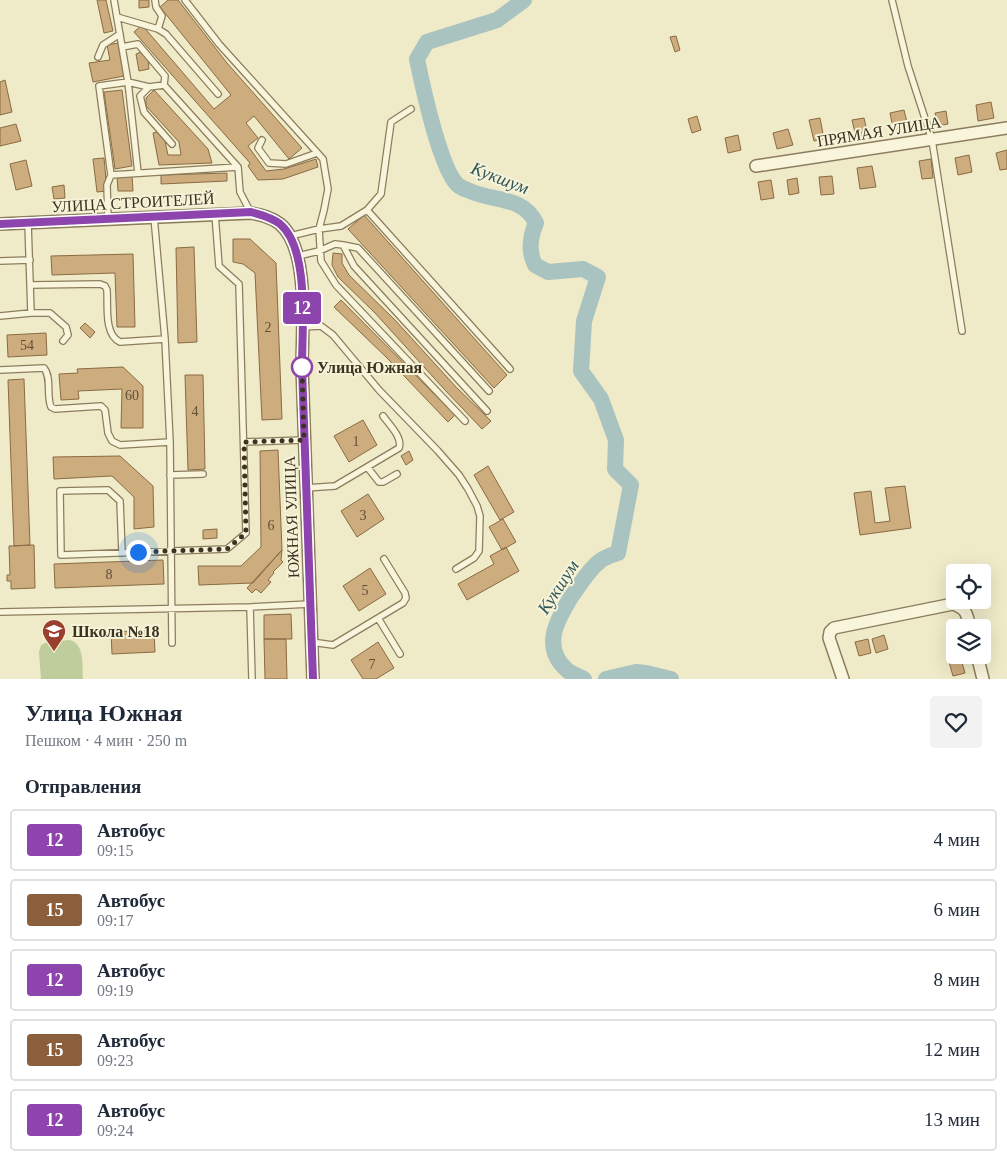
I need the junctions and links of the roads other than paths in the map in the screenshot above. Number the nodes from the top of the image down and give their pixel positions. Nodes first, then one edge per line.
1 (120, 0) edge
2 (155, 0) edge
3 (185, 0) edge
4 (892, 0) edge
5 (115, 3) edge
6 (117, 17) junction
7 (158, 29) junction
8 (120, 34) junction
9 (122, 48) junction
10 (98, 57) dead end
11 (128, 82) junction
12 (164, 85) junction
13 (149, 87) junction
14 (218, 94) dead end
15 (411, 109) dead end
16 (1007, 128) edge
17 (262, 140) dead end
18 (932, 140) junction
19 (172, 144) dead end
20 (317, 153) junction
21 (756, 166) dead end
22 (238, 167) junction
23 (138, 173) junction
24 (111, 175) junction
25 (367, 210) junction
26 (251, 212) junction
27 (215, 214) junction
28 (267, 216) joint
29 (154, 217) junction
30 (108, 219) junction
31 (28, 223) junction
32 (0, 224) edge
33 (319, 229) junction
34 (290, 236) junction
35 (343, 245) junction
36 (319, 251) junction
37 (298, 256) junction
38 (30, 260) junction
39 (0, 262) edge
40 (31, 285) junction
41 (32, 313) junction
42 (0, 316) edge
43 (302, 327) junction
44 (962, 331) dead end
45 (165, 340) junction
46 (63, 341) dead end
47 (510, 369) dead end
48 (0, 370) edge
49 (489, 391) dead end
50 (487, 411) dead end
51 (384, 416) dead end
52 (465, 421) dead end
53 (304, 440) junction
54 (170, 442) junction
55 (244, 442) junction
56 (368, 468) junction
57 (203, 474) dead end
58 (397, 474) dead end
59 (170, 475) junction
60 (306, 488) junction
61 (170, 550) junction
62 (122, 553) junction
63 (384, 559) dead end
64 (456, 569) dead end
65 (310, 604) junction
66 (250, 607) junction
67 (171, 608) junction
68 (0, 612) edge
69 (378, 618) junction
70 (968, 619) edge
71 (311, 642) junction
72 (172, 643) dead end
73 (400, 654) dead end
74 (979, 664) edge
75 (252, 679) edge
76 (313, 679) edge
77 (843, 679) edge
78 (983, 679) edge

1 - 5 lane
2 - 7 lane
3 - 20 lane
4 - 18 lane
5 - 6 lane
6 - 7 lane
6 - 8 lane
7 - 14 lane
8 - 9 lane
8 - 10 lane
9 - 11 lane
9 - 12 lane
11 - 13 lane
11 - 23 lane
11 - 24 lane
12 - 13 lane
12 - 22 lane
13 - 19 lane
15 - 25 lane
16 - 18 street, ПРЯМАЯ УЛИЦА
17 - 20 lane
18 - 21 street, ПРЯМАЯ УЛИЦА
18 - 44 lane
20 - 33 lane
22 - 23 lane
22 - 26 lane
23 - 24 lane
24 - 30 lane
25 - 33 lane
25 - 47 lane
26 - 27 street, УЛИЦА СТРОИТЕЛЕЙ
26 - 28 street, УЛИЦА СТРОИТЕЛЕЙ
27 - 29 street, УЛИЦА СТРОИТЕЛЕЙ
27 - 55 lane
28 - 34 street, ЮЖНАЯ УЛИЦА
29 - 30 street, УЛИЦА СТРОИТЕЛЕЙ
29 - 45 lane
30 - 31 street, УЛИЦА СТРОИТЕЛЕЙ
31 - 32 street, УЛИЦА СТРОИТЕЛЕЙ
31 - 38 lane
33 - 34 lane
33 - 36 lane
34 - 37 street, ЮЖНАЯ УЛИЦА
35 - 36 lane
35 - 49 lane
35 - 50 lane
36 - 37 lane
36 - 52 lane
37 - 43 street, ЮЖНАЯ УЛИЦА
38 - 39 lane
38 - 40 lane
40 - 41 lane
40 - 45 lane
41 - 42 lane
41 - 46 lane
43 - 53 street, ЮЖНАЯ УЛИЦА
43 - 64 lane
45 - 54 lane
48 - 54 lane
51 - 56 lane
53 - 55 lane
53 - 60 street, ЮЖНАЯ УЛИЦА
54 - 59 lane
55 - 61 lane
56 - 58 lane
56 - 60 lane
57 - 59 lane
59 - 61 lane
60 - 65 street, ЮЖНАЯ УЛИЦА
61 - 62 lane
61 - 67 lane
62 - 62 lane
63 - 69 lane
65 - 66 lane
65 - 71 street, ЮЖНАЯ УЛИЦА
66 - 67 lane
66 - 75 lane
67 - 68 lane
67 - 72 lane
69 - 71 lane
69 - 73 lane
70 - 77 street
71 - 76 street, ЮЖНАЯ УЛИЦА
74 - 78 street

